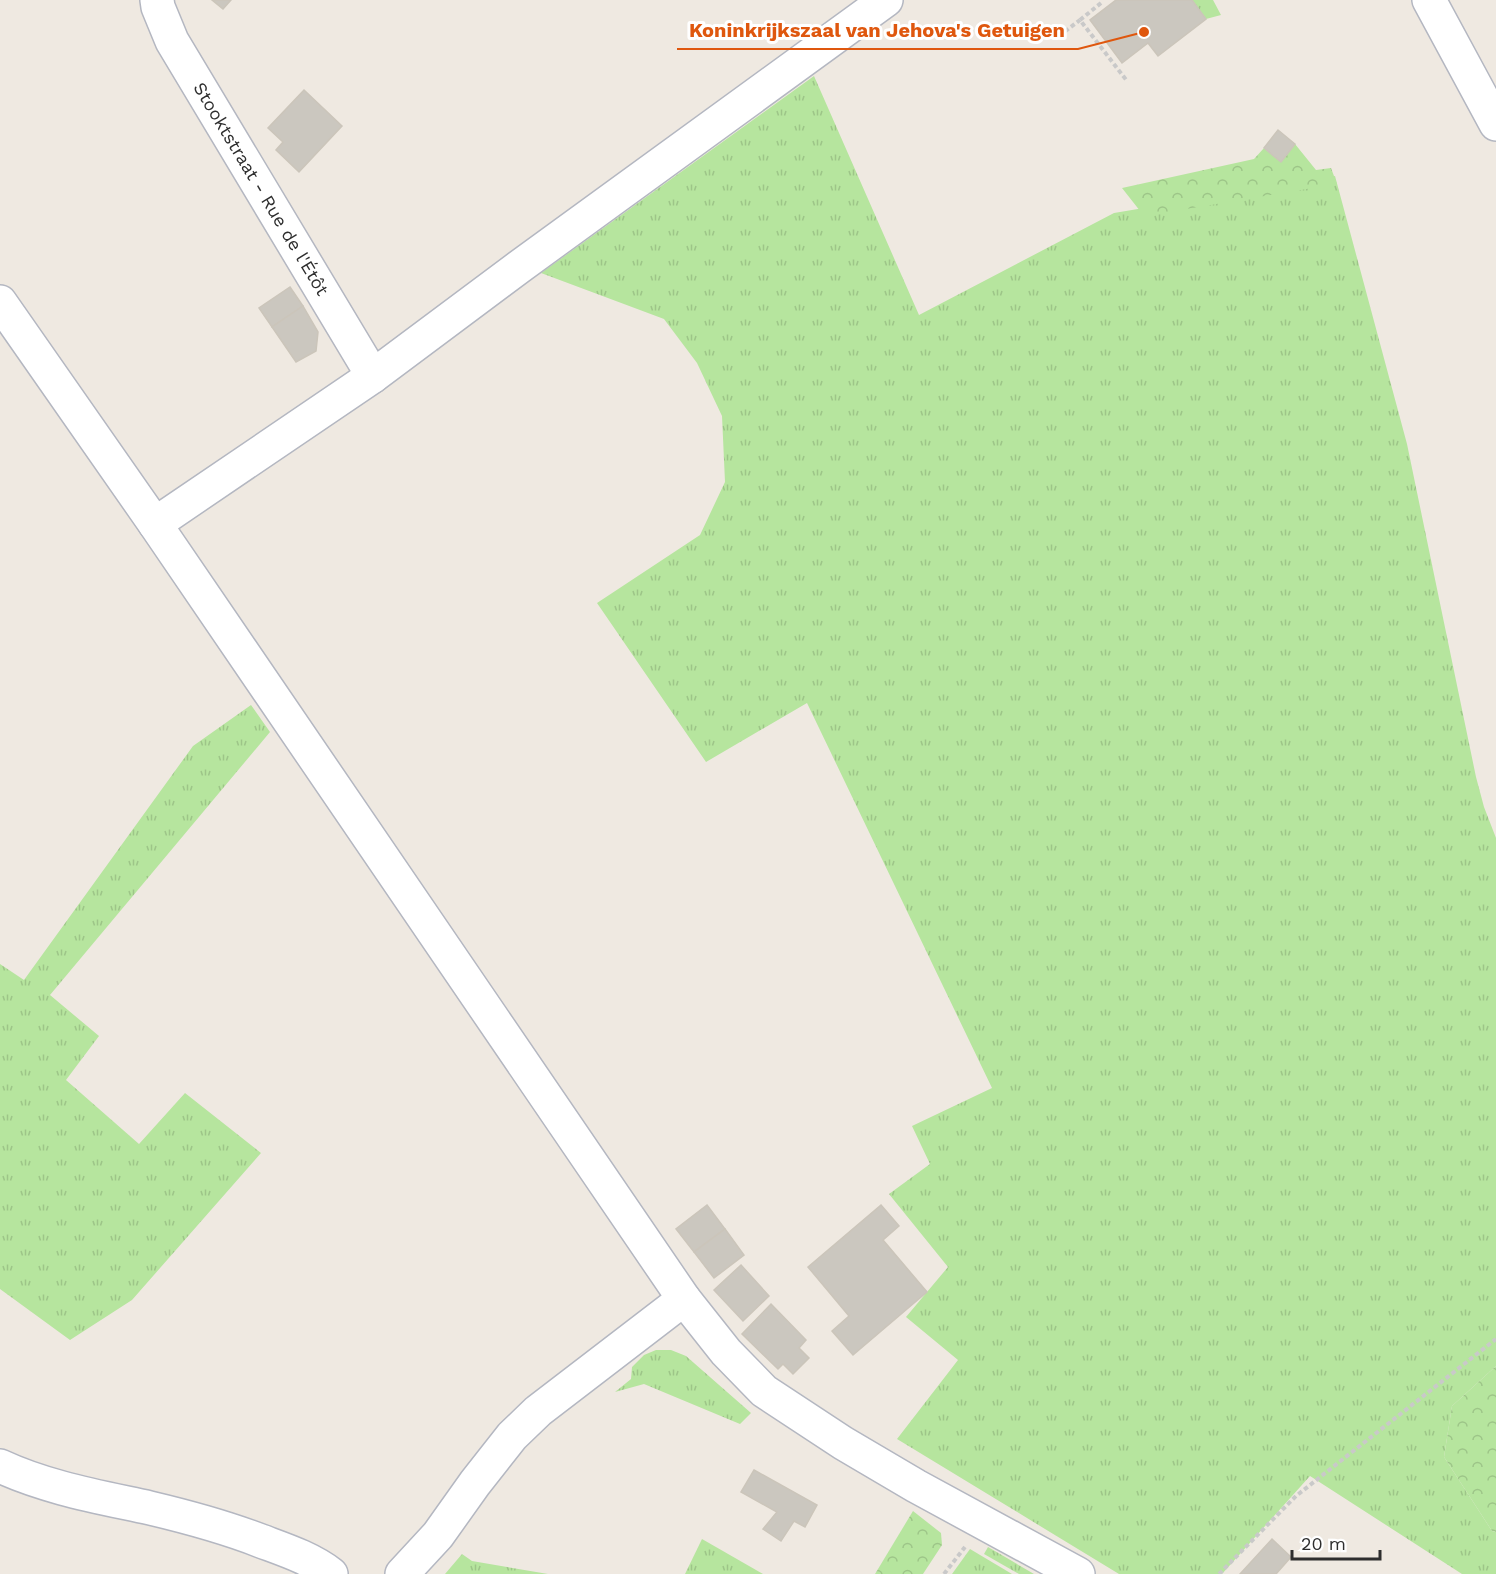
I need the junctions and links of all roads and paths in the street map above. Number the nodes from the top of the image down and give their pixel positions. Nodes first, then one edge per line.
1 (158, 0) edge
2 (886, 0) edge
3 (1429, 0) edge
4 (1101, 3) dead end
5 (1080, 20) junction
6 (1059, 36) dead end
7 (1127, 81) dead end
8 (1496, 124) edge
9 (0, 302) edge
10 (373, 376) junction
11 (155, 524) junction
12 (684, 1299) junction
13 (1496, 1339) edge
14 (0, 1466) edge
15 (331, 1574) edge
16 (402, 1574) edge
17 (1078, 1574) edge
18 (1219, 1574) edge

1 - 10 street, Stooktstraat - Rue de l'Étôt
2 - 10 street
3 - 8 street
4 - 5 path
5 - 6 path
5 - 7 path
9 - 11 street
10 - 11 street
11 - 12 street
12 - 16 street
12 - 17 street
13 - 18 path
14 - 15 street

